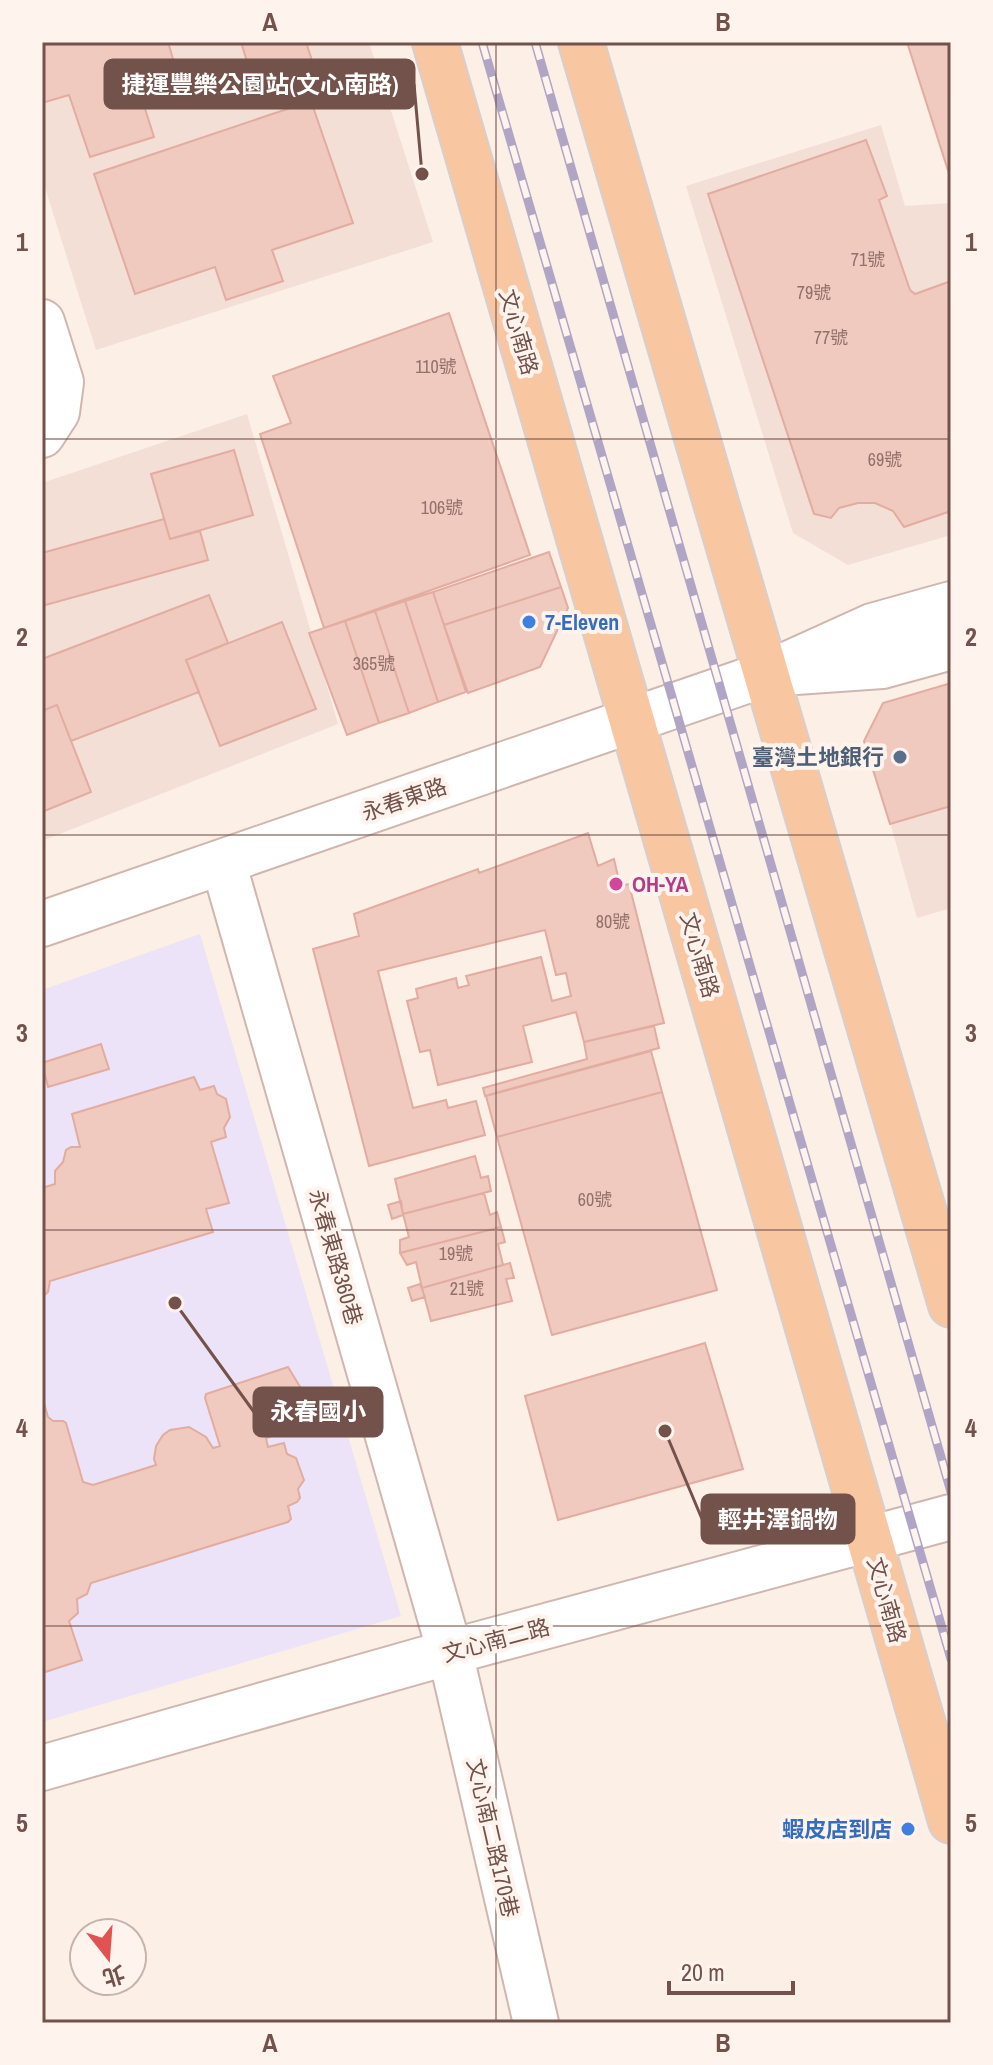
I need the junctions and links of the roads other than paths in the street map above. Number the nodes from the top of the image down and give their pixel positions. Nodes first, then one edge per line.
1 (435, 42) edge
2 (581, 42) edge
3 (42, 322) edge
4 (42, 435) edge
5 (951, 604) edge
6 (951, 647) edge
7 (766, 674) junction
8 (632, 720) junction
9 (223, 862) junction
10 (42, 924) edge
11 (951, 1305) edge
12 (951, 1517) edge
13 (869, 1539) junction
14 (450, 1652) junction
15 (42, 1768) edge
16 (951, 1821) edge
17 (536, 2023) edge

1 - 8 main road, 文心南路
2 - 7 main road
3 - 4 street
5 - 7 street, 永春東路
6 - 7 street, 永春東路
7 - 8 street, 永春東路
7 - 11 main road
8 - 9 street, 永春東路
8 - 13 main road, 文心南路
9 - 10 street, 永春東路
9 - 14 street, 永春東路360巷
12 - 13 street, 文心南二路
13 - 14 street, 文心南二路
13 - 16 main road, 文心南路
14 - 15 street, 文心南二路
14 - 17 street, 文心南二路170巷

